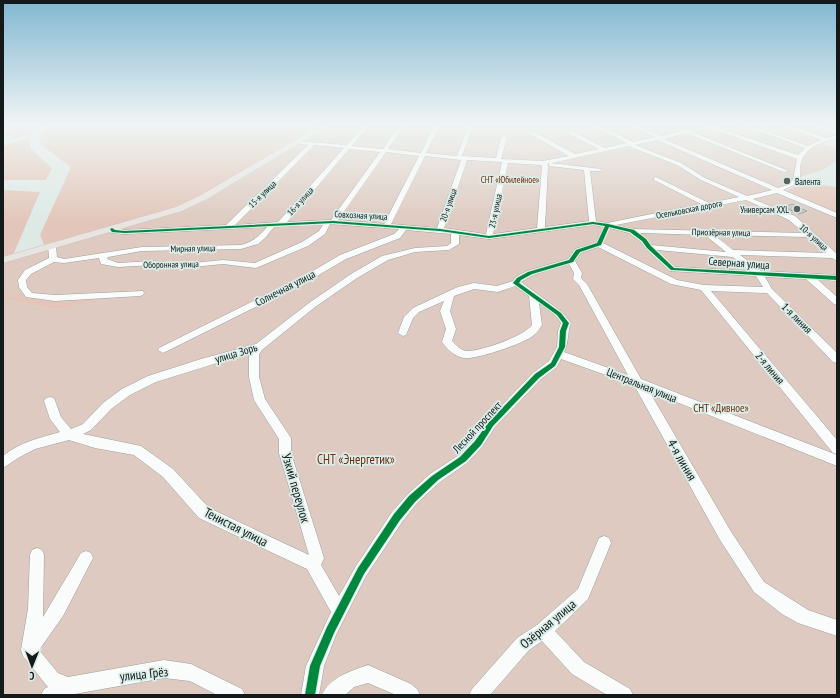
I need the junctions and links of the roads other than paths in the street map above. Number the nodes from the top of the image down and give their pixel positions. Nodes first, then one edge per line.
1 (273, 157) edge
2 (299, 157) edge
3 (340, 157) edge
4 (381, 157) edge
5 (421, 157) edge
6 (448, 157) edge
7 (502, 157) edge
8 (576, 157) edge
9 (657, 157) edge
10 (703, 157) edge
11 (749, 157) edge
12 (796, 157) edge
13 (462, 158) junction
14 (800, 158) joint
15 (502, 161) junction
16 (543, 163) junction
17 (587, 169) junction
18 (599, 170) dead end
19 (786, 171) dead end
20 (656, 179) dead end
21 (777, 189) junction
22 (746, 198) junction
23 (708, 205) junction
24 (837, 216) edge
25 (330, 222) junction
26 (593, 223) junction
27 (276, 224) junction
28 (387, 225) junction
29 (608, 225) junction
30 (228, 227) junction
31 (404, 227) junction
32 (112, 229) junction
33 (541, 229) junction
34 (440, 230) junction
35 (632, 231) junction
36 (706, 232) junction
37 (455, 233) junction
38 (811, 235) junction
39 (489, 237) junction
40 (599, 244) junction
41 (52, 246) junction
42 (649, 247) junction
43 (733, 254) junction
44 (104, 255) junction
45 (835, 257) edge
46 (53, 258) junction
47 (3, 260) edge
48 (571, 261) junction
49 (760, 274) junction
50 (808, 276) junction
51 (837, 278) edge
52 (516, 283) junction
53 (704, 288) junction
54 (769, 290) junction
55 (140, 293) dead end
56 (450, 294) junction
57 (534, 296) junction
58 (837, 302) edge
59 (403, 333) dead end
60 (260, 347) junction
61 (163, 350) dead end
62 (558, 354) junction
63 (837, 359) edge
64 (638, 383) junction
65 (50, 401) dead end
66 (69, 435) junction
67 (837, 448) edge
68 (837, 461) edge
69 (3, 463) edge
70 (604, 543) dead end
71 (37, 555) dead end
72 (86, 558) dead end
73 (312, 564) junction
74 (340, 612) junction
75 (837, 628) edge
76 (544, 631) junction
77 (30, 650) junction
78 (68, 686) junction
79 (50, 695) edge
80 (236, 695) edge
81 (310, 695) edge
82 (331, 695) edge
83 (411, 695) edge
84 (478, 695) edge
85 (624, 695) edge

1 - 32 main road
2 - 30 street, 15-я улица
3 - 27 street, 16-я улица
4 - 25 street
5 - 28 street
6 - 13 street
7 - 15 street, 23-я улица
8 - 16 street
9 - 22 street, 10-я улица
10 - 21 street
11 - 19 street
12 - 14 street
13 - 15 street
13 - 34 street, 20-я улица
14 - 21 street, Осельковская дорога
15 - 16 street
15 - 39 street, 23-я улица
16 - 17 street
16 - 33 street
17 - 18 street
17 - 26 street
20 - 23 street
21 - 22 street, Осельковская дорога
21 - 24 street
22 - 23 street, Осельковская дорога
22 - 38 street, 10-я улица
23 - 29 street, Осельковская дорога
25 - 27 street, Совхозная улица
25 - 28 street, Совхозная улица
25 - 44 street, Оборонная улица
26 - 29 street, Совхозная улица
26 - 33 street, Совхозная улица
27 - 30 street, Совхозная улица
27 - 44 street, Мирная улица
28 - 31 street, Совхозная улица
29 - 35 street
29 - 40 street
30 - 32 street, Совхозная улица
31 - 34 street, Совхозная улица
31 - 61 street, Солнечная улица
32 - 41 main road
33 - 39 street, Совхозная улица
34 - 37 street, Совхозная улица
35 - 36 street, Приозёрная улица
35 - 42 street, Северная улица
36 - 38 street, Приозёрная улица
36 - 43 street
37 - 39 street, Совхозная улица
37 - 60 street, улица Зорь
38 - 45 street, 10-я улица
40 - 48 street
40 - 53 street
41 - 46 street
41 - 47 main road
42 - 43 street
42 - 49 street, Северная улица
43 - 45 street
43 - 49 street
44 - 46 street, Мирная улица
46 - 55 street
48 - 52 street
48 - 64 street, 4-я линия
49 - 50 street, Северная улица
49 - 54 street, 1-я линия
50 - 51 street, Северная улица
50 - 58 street
52 - 56 street
52 - 57 street, Лесной проспект
53 - 54 street
53 - 67 street, 2-я линия
54 - 63 street, 1-я линия
56 - 57 street
56 - 59 street
57 - 62 street, Лесной проспект
60 - 66 street, улица Зорь
60 - 73 street, Узкий переулок
62 - 64 street, Центральная улица
62 - 74 street, Лесной проспект
64 - 68 street, Центральная улица
64 - 75 street, 4-я линия
65 - 66 street
66 - 69 street, улица Зорь
66 - 73 street, Тенистая улица
70 - 76 street, Озёрная улица
71 - 77 street
72 - 77 street
73 - 74 street
74 - 81 street, Лесной проспект
76 - 84 street, Озёрная улица
76 - 85 street
77 - 78 street
78 - 79 street, улица Грёз
78 - 80 street, улица Грёз
82 - 83 street

